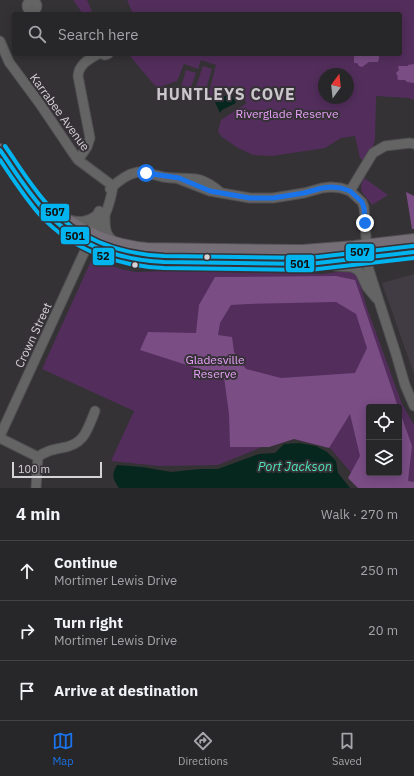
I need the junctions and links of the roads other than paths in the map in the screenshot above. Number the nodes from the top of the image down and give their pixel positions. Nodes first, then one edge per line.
1 (0, 41) edge
2 (94, 56) edge
3 (0, 141) edge
4 (414, 144) edge
5 (0, 150) edge
6 (78, 160) junction
7 (113, 186) junction
8 (350, 191) junction
9 (101, 213) junction
10 (61, 216) junction
11 (91, 238) junction
12 (414, 240) edge
13 (128, 246) junction
14 (366, 251) junction
15 (414, 252) edge
16 (310, 264) junction
17 (380, 302) junction
18 (414, 406) edge
19 (95, 412) dead end
20 (0, 437) edge
21 (38, 457) junction
22 (36, 488) edge

1 - 6 street, Karrabee Avenue
2 - 6 street
3 - 10 highway
4 - 8 street
5 - 11 highway
6 - 7 street, Karrabee Avenue
7 - 8 street
7 - 9 street, Crown Street
8 - 14 street
9 - 10 street
9 - 11 street, Crown Street
9 - 13 street
10 - 11 highway
11 - 13 highway
11 - 16 highway
11 - 20 street, Crown Street
12 - 14 highway
13 - 14 highway
14 - 15 highway
14 - 16 highway
14 - 17 street
16 - 17 street
17 - 18 street
19 - 21 street
20 - 21 street
21 - 22 street

